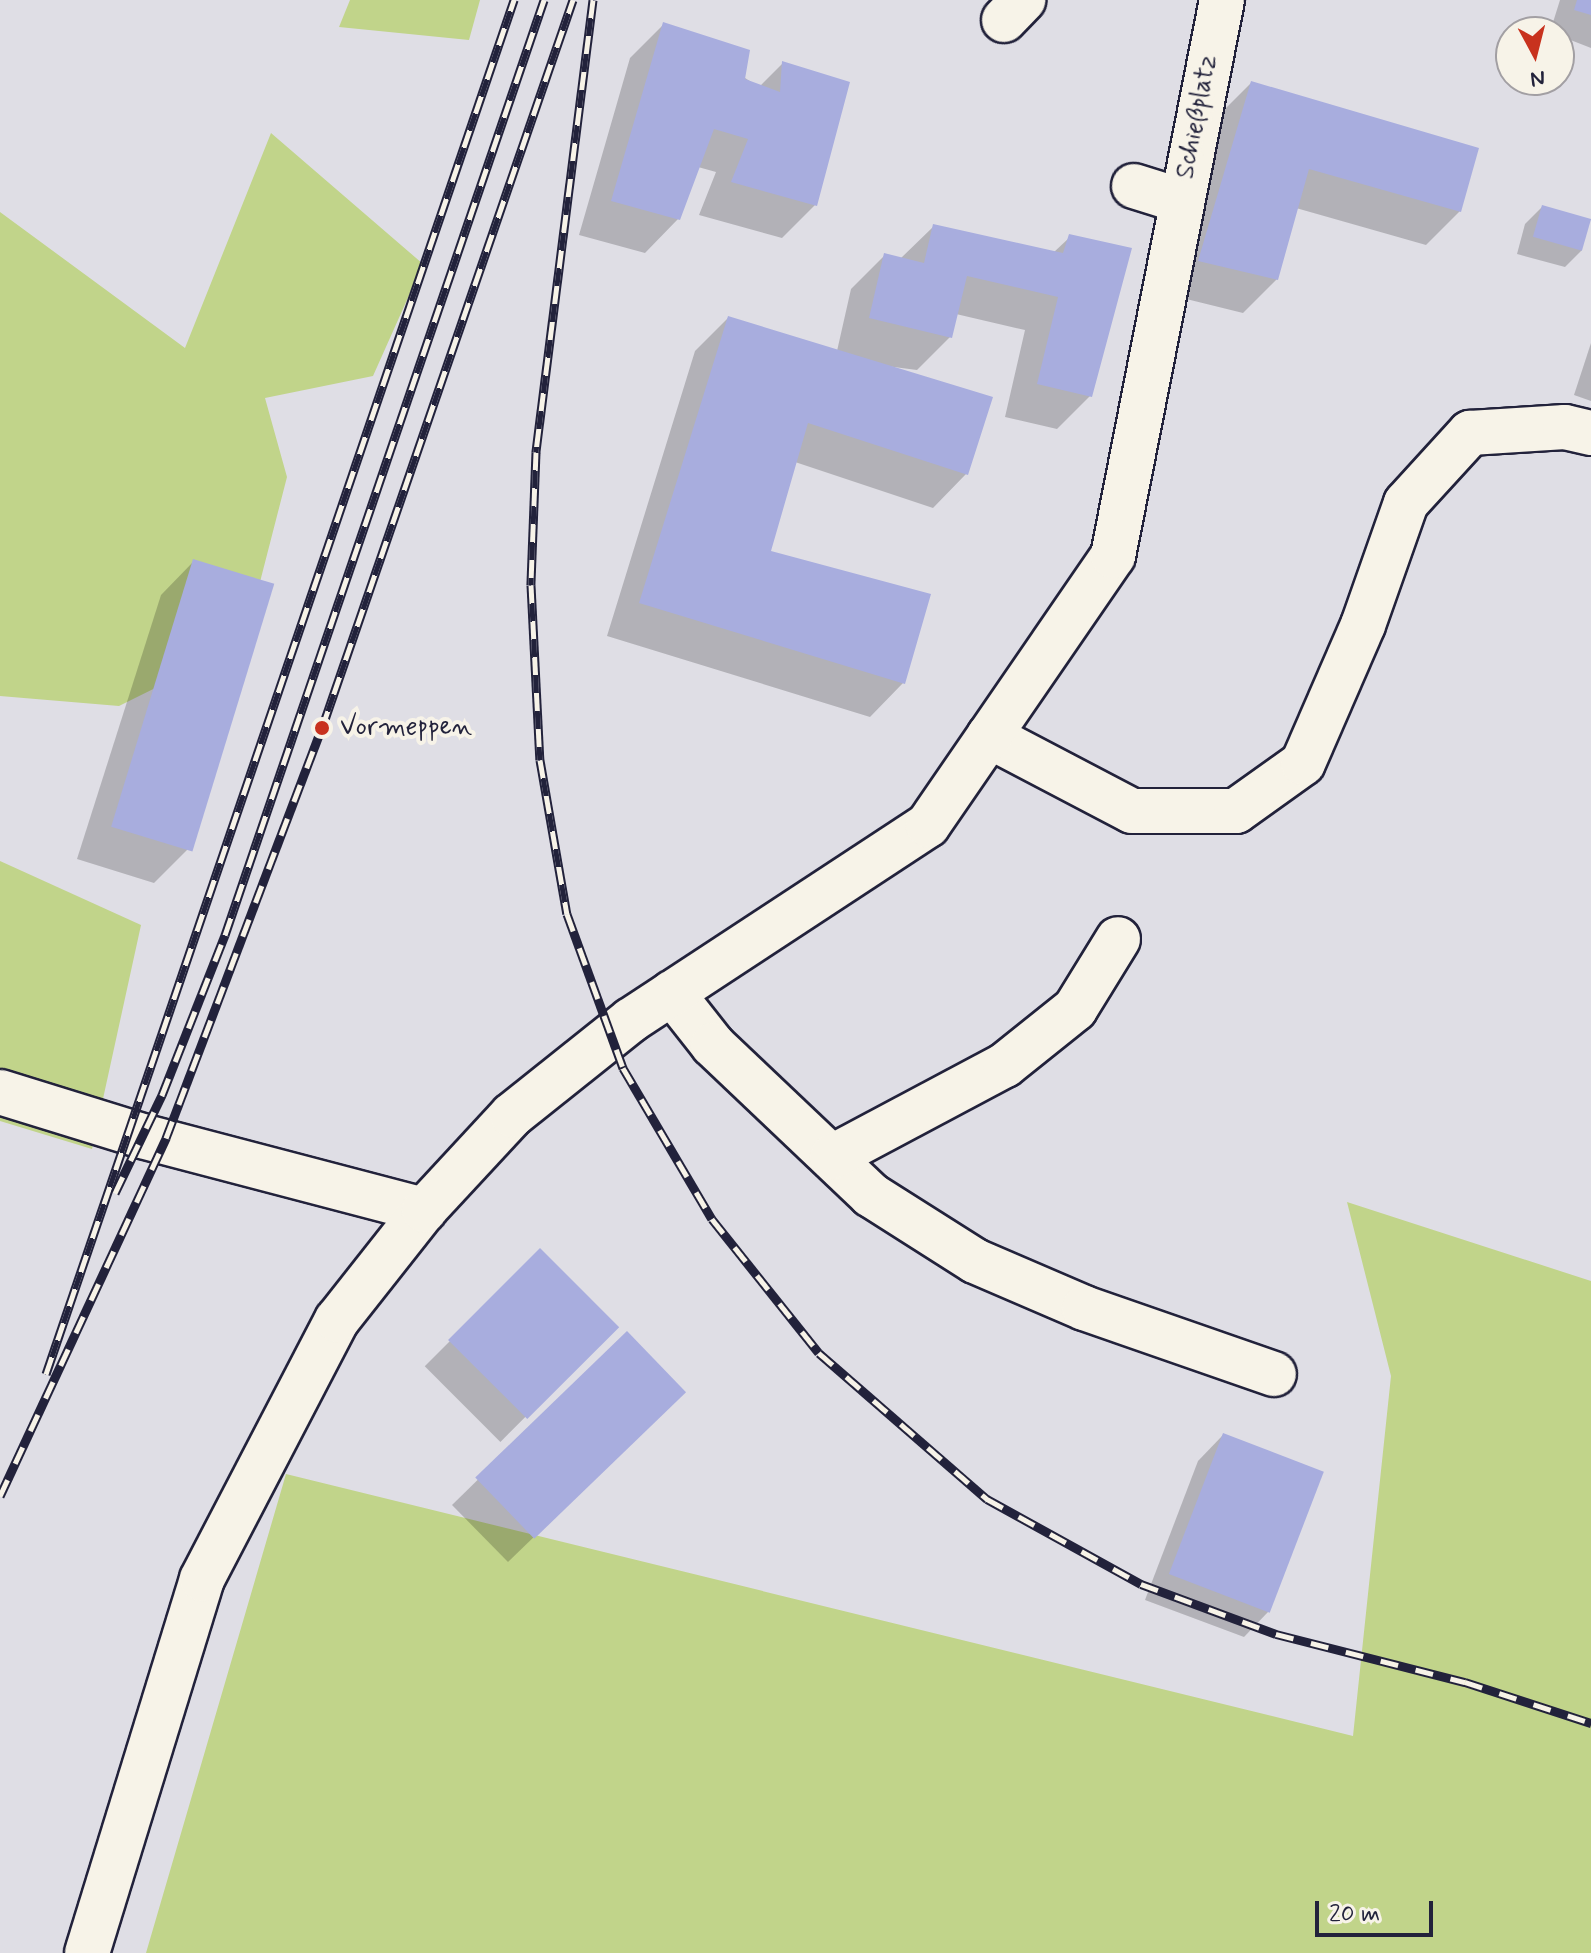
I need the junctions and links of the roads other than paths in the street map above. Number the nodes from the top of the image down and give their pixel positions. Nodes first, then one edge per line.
1 (1222, 0) edge
2 (1134, 186) dead end
3 (1178, 218) junction
4 (1591, 433) edge
5 (989, 736) junction
6 (1118, 939) dead end
7 (672, 993) junction
8 (0, 1092) edge
9 (832, 1157) junction
10 (424, 1210) junction
11 (1274, 1374) dead end
12 (87, 1953) edge

1 - 3 street, Schießplatz
2 - 3 street
3 - 5 street, Schießplatz
4 - 5 street
5 - 7 street, Schießplatz
6 - 9 street
7 - 9 street
7 - 10 street, Schießplatz
8 - 10 street
9 - 11 street
10 - 12 street, Schießplatz

